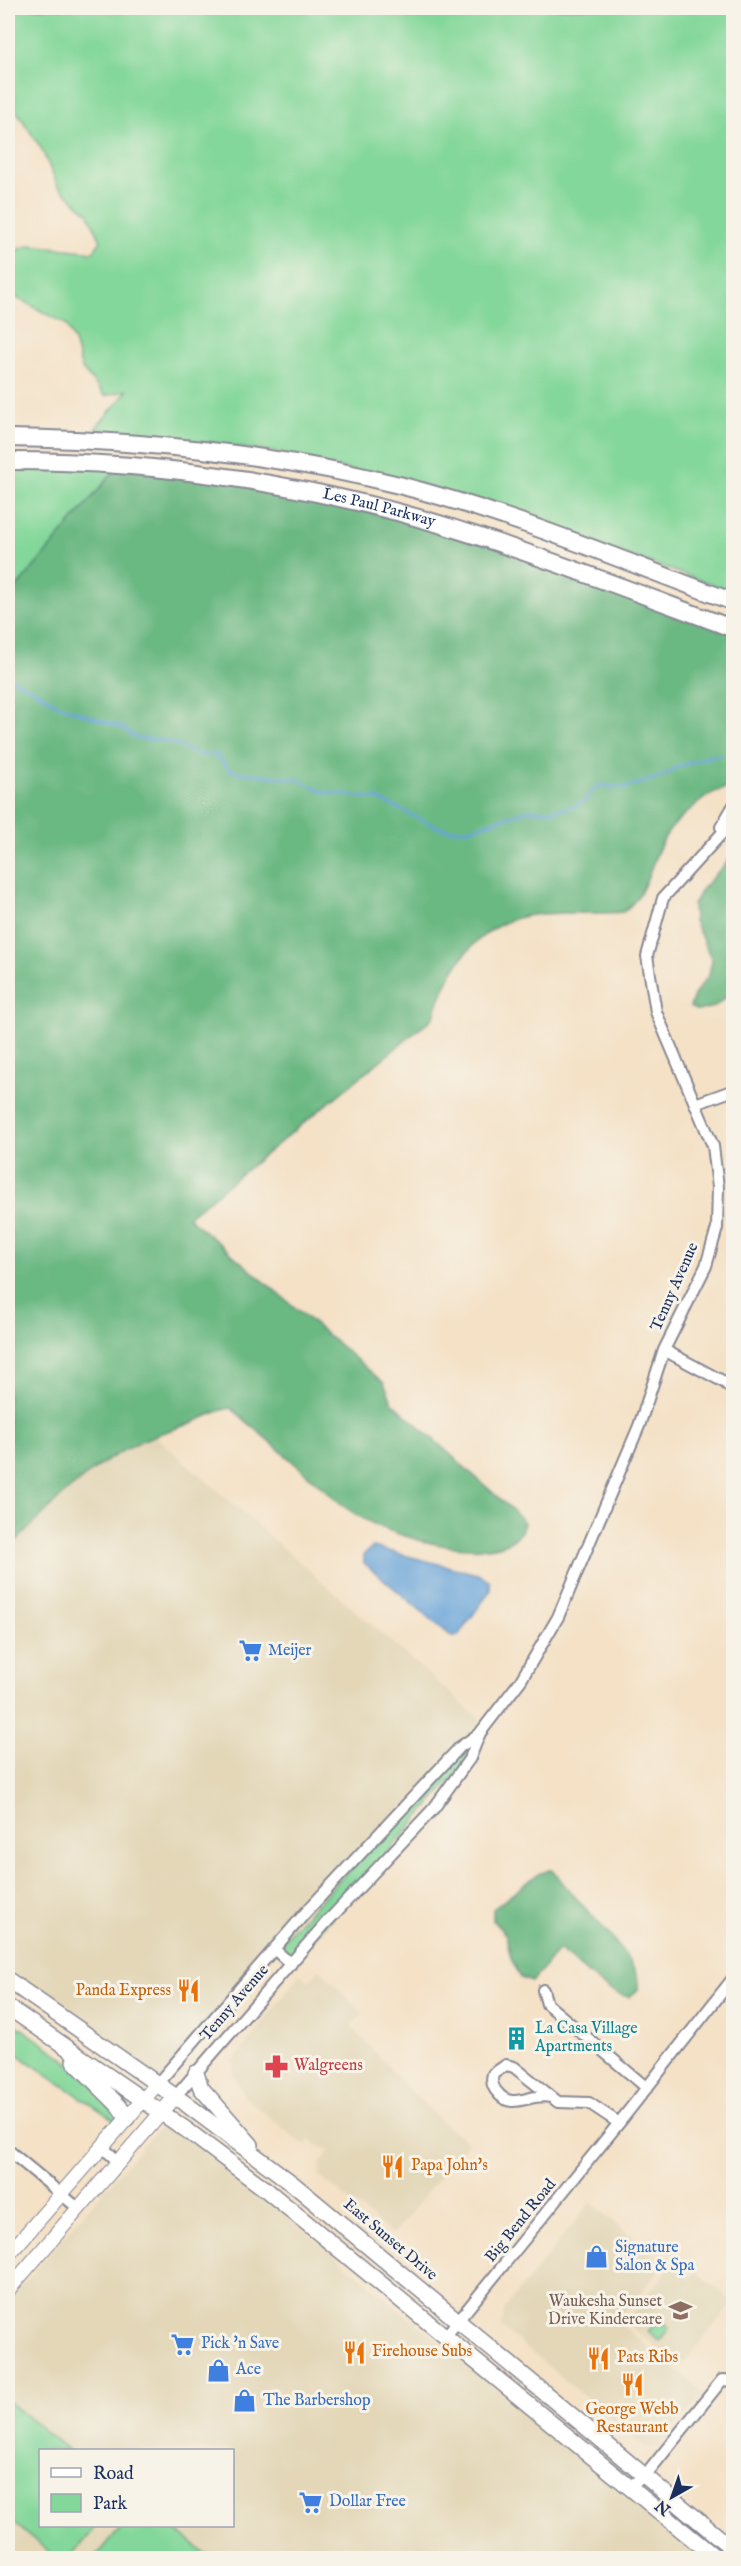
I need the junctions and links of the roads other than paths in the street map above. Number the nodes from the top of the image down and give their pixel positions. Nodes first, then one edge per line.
1 (8, 438) edge
2 (8, 461) edge
3 (734, 602) edge
4 (734, 629) edge
5 (734, 805) edge
6 (734, 820) edge
7 (712, 843) junction
8 (734, 1090) edge
9 (695, 1104) junction
10 (664, 1350) junction
11 (734, 1391) edge
12 (480, 1733) junction
13 (370, 1845) junction
14 (387, 1859) junction
15 (274, 1949) junction
16 (291, 1964) junction
17 (734, 1977) edge
18 (8, 1980) edge
19 (543, 1990) dead end
20 (8, 2007) edge
21 (59, 2043) junction
22 (196, 2073) junction
23 (157, 2084) junction
24 (647, 2088) junction
25 (175, 2097) junction
26 (550, 2097) junction
27 (143, 2100) junction
28 (162, 2113) junction
29 (127, 2118) junction
30 (619, 2123) junction
31 (102, 2147) junction
32 (8, 2150) edge
33 (262, 2160) junction
34 (119, 2162) junction
35 (60, 2194) junction
36 (78, 2208) junction
37 (8, 2255) edge
38 (8, 2290) edge
39 (459, 2320) junction
40 (444, 2338) junction
41 (734, 2381) edge
42 (645, 2476) junction
43 (628, 2487) junction
44 (731, 2546) edge
45 (710, 2555) edge

1 - 3 main road, Les Paul Parkway
2 - 4 main road, Les Paul Parkway
5 - 7 street, Tenny Avenue
6 - 7 street, Tenny Avenue
7 - 9 street, Tenny Avenue
8 - 9 street
9 - 10 street, Tenny Avenue
10 - 11 street
10 - 12 street, Tenny Avenue
12 - 13 street, Tenny Avenue
12 - 14 street, Tenny Avenue
13 - 14 street
13 - 15 street, Tenny Avenue
14 - 16 street, Tenny Avenue
15 - 16 street
15 - 23 street, Tenny Avenue
16 - 22 street, Tenny Avenue
17 - 24 street, Big Bend Road
18 - 23 main road, East Sunset Drive
19 - 24 street
20 - 21 main road
21 - 27 main road
21 - 29 main road
22 - 25 street, Tenny Avenue
22 - 33 main road
23 - 25 main road, East Sunset Drive
23 - 27 street, Tenny Avenue
24 - 30 street, Big Bend Road
25 - 28 street, Tenny Avenue
25 - 33 main road, East Sunset Drive
26 - 26 street
26 - 30 street
27 - 28 main road
27 - 29 street, Tenny Avenue
28 - 34 street, Tenny Avenue
28 - 40 main road
29 - 31 street, Tenny Avenue
30 - 39 street, Big Bend Road
31 - 34 street
31 - 35 street, Tenny Avenue
32 - 35 street
33 - 39 main road, East Sunset Drive
34 - 36 street, Tenny Avenue
35 - 36 street
35 - 37 street, Tenny Avenue
36 - 38 street, Tenny Avenue
39 - 40 street, Big Bend Road
39 - 42 main road, East Sunset Drive
40 - 43 main road
41 - 42 street
42 - 43 street
42 - 44 main road, East Sunset Drive
43 - 45 main road

